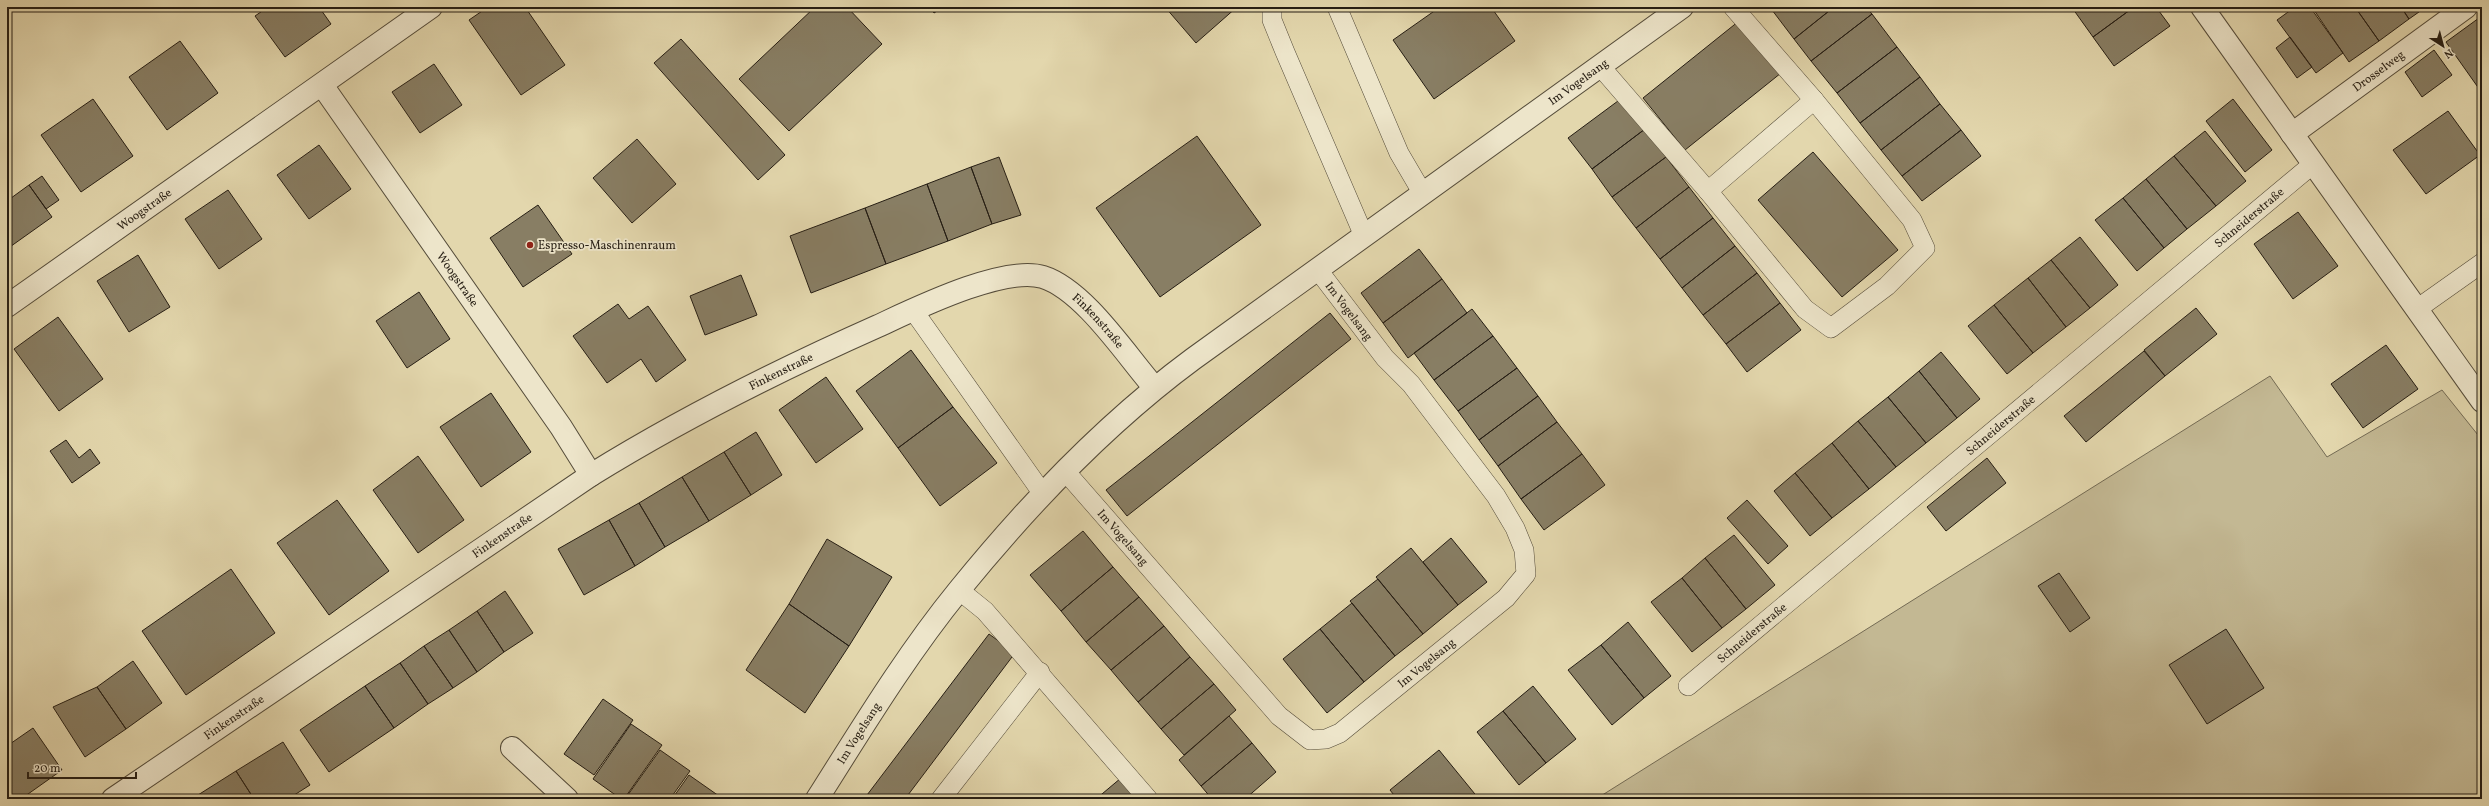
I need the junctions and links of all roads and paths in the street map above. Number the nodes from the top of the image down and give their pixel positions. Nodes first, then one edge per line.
1 (431, 7) edge
2 (1272, 7) edge
3 (1338, 7) edge
4 (1682, 7) edge
5 (1733, 7) edge
6 (2466, 7) edge
7 (2208, 9) edge
8 (1600, 66) junction
9 (322, 85) junction
10 (1814, 100) junction
11 (2292, 134) junction
12 (2313, 164) junction
13 (1708, 191) junction
14 (1423, 194) junction
15 (1364, 236) junction
16 (2482, 263) edge
17 (1318, 270) junction
18 (7, 306) edge
19 (2417, 309) junction
20 (913, 310) junction
21 (1154, 388) junction
22 (2482, 401) edge
23 (1065, 471) junction
24 (591, 475) junction
25 (1043, 494) junction
26 (959, 590) junction
27 (1040, 672) junction
28 (1688, 686) dead end
29 (512, 748) dead end
30 (112, 799) edge
31 (567, 799) edge
32 (817, 799) edge
33 (940, 799) edge
34 (1148, 799) edge

1 - 9 street, Woogstraße
2 - 15 lane
3 - 14 lane
4 - 8 street, Im Vogelsang
5 - 10 lane
6 - 11 street, Drosselweg
7 - 11 street
8 - 13 lane
8 - 14 street, Im Vogelsang
9 - 18 street, Woogstraße
9 - 24 street, Woogstraße
10 - 13 lane
10 - 13 lane
11 - 12 street
12 - 19 street
12 - 28 lane, Schneiderstraße
14 - 15 street, Im Vogelsang
15 - 17 street, Im Vogelsang
16 - 19 lane
17 - 21 street, Im Vogelsang
17 - 23 lane, Im Vogelsang
19 - 22 street
20 - 21 street, Finkenstraße
20 - 24 street, Finkenstraße
20 - 25 lane
21 - 23 street, Im Vogelsang
23 - 25 street, Im Vogelsang
24 - 30 street, Finkenstraße
25 - 26 street, Im Vogelsang
26 - 27 lane
26 - 32 street, Im Vogelsang
27 - 33 lane
27 - 34 lane
29 - 31 street

